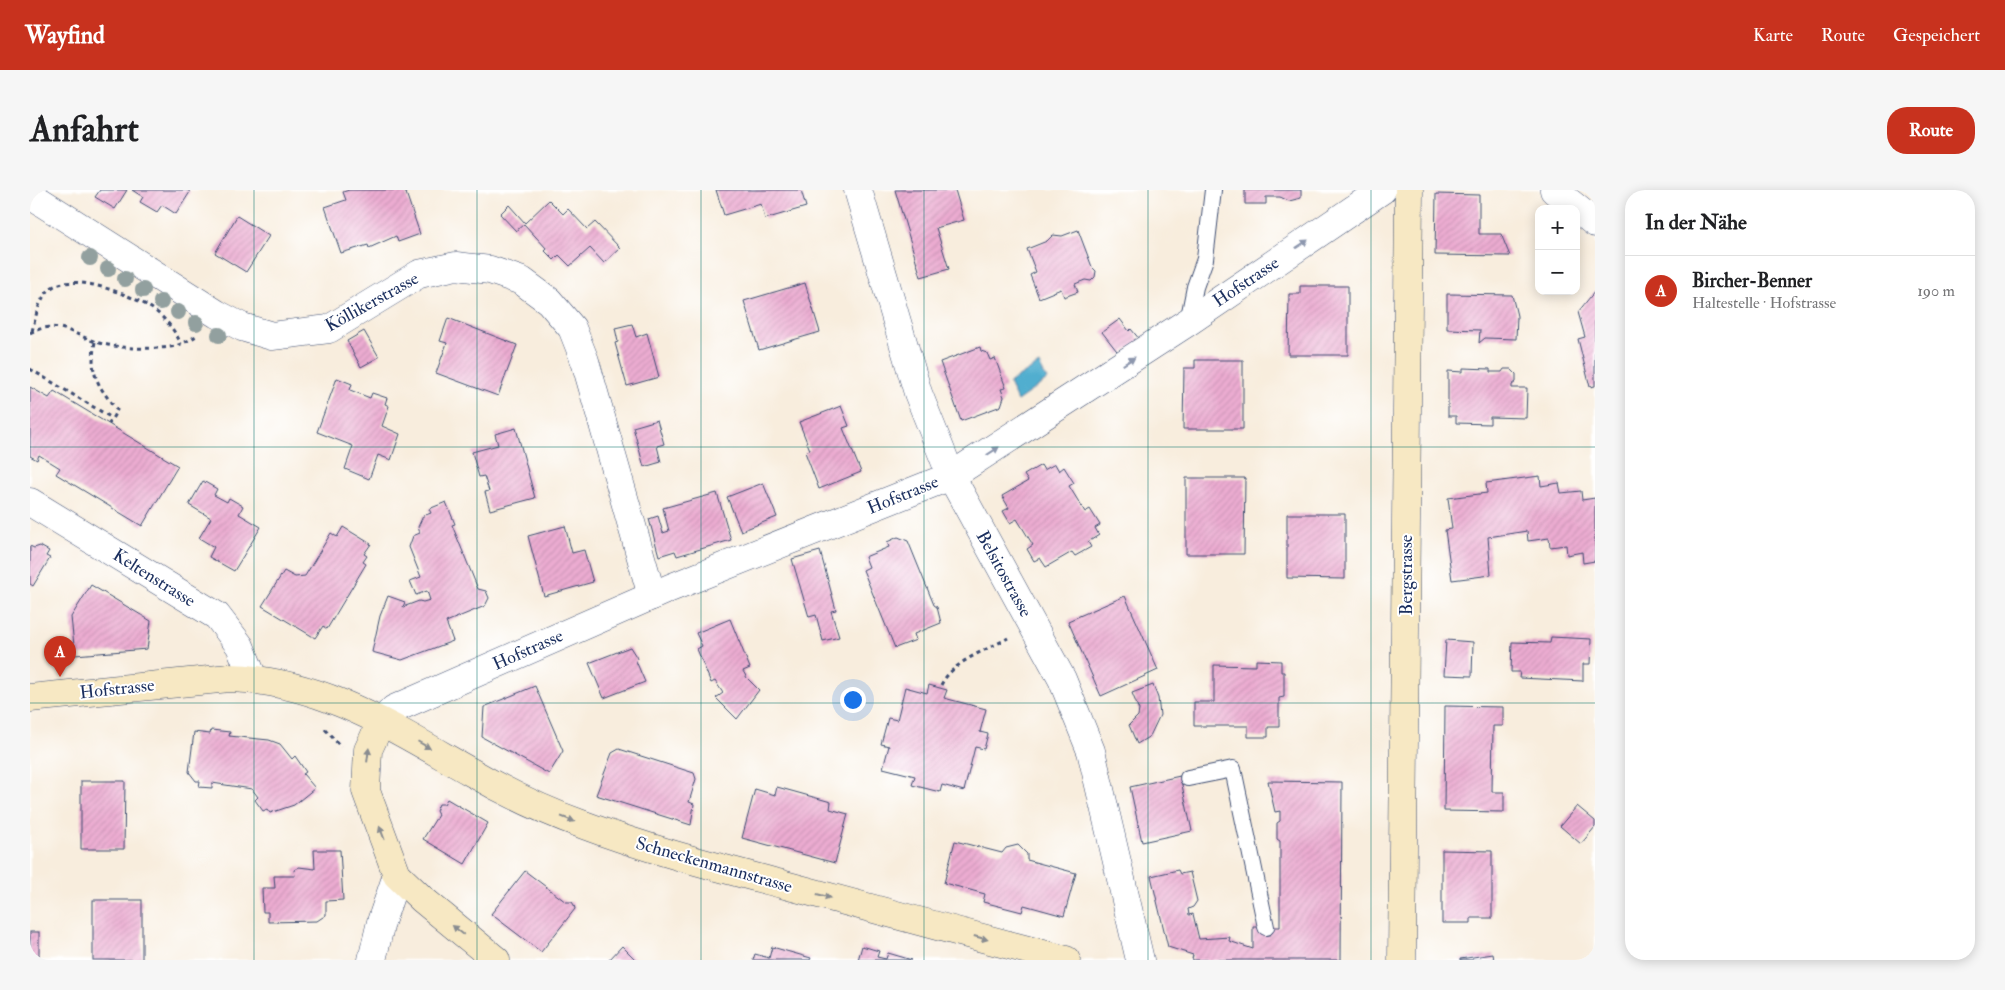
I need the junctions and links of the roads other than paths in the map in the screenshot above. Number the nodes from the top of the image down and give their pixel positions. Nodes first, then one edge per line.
1 (858, 190) edge
2 (1213, 190) edge
3 (1382, 190) edge
4 (1409, 190) edge
5 (1554, 190) edge
6 (30, 195) edge
7 (1595, 223) edge
8 (1188, 322) junction
9 (951, 476) junction
10 (30, 502) edge
11 (652, 596) junction
12 (253, 678) junction
13 (292, 685) joint
14 (30, 698) edge
15 (381, 722) junction
16 (1188, 778) dead end
17 (398, 876) junction
18 (1266, 927) dead end
19 (372, 960) edge
20 (496, 960) edge
21 (1066, 960) edge
22 (1140, 960) edge
23 (1402, 960) edge

1 - 9 street, Belsitostrasse
2 - 8 lane
8 -> 3 street, Hofstrasse
4 - 23 main road, Bergstrasse
5 - 7 street
6 - 11 street, Köllikerstrasse
9 -> 8 street, Hofstrasse
9 - 11 street, Hofstrasse
9 - 22 street, Belsitostrasse
10 - 12 street, Keltenstrasse
11 - 15 street, Hofstrasse
12 - 13 main road, Hofstrasse
12 - 14 main road, Hofstrasse
13 - 15 main road, Schneckenmannstrasse
17 -> 15 main road
15 -> 21 main road, Schneckenmannstrasse
16 - 18 lane
17 - 19 street
20 -> 17 main road

